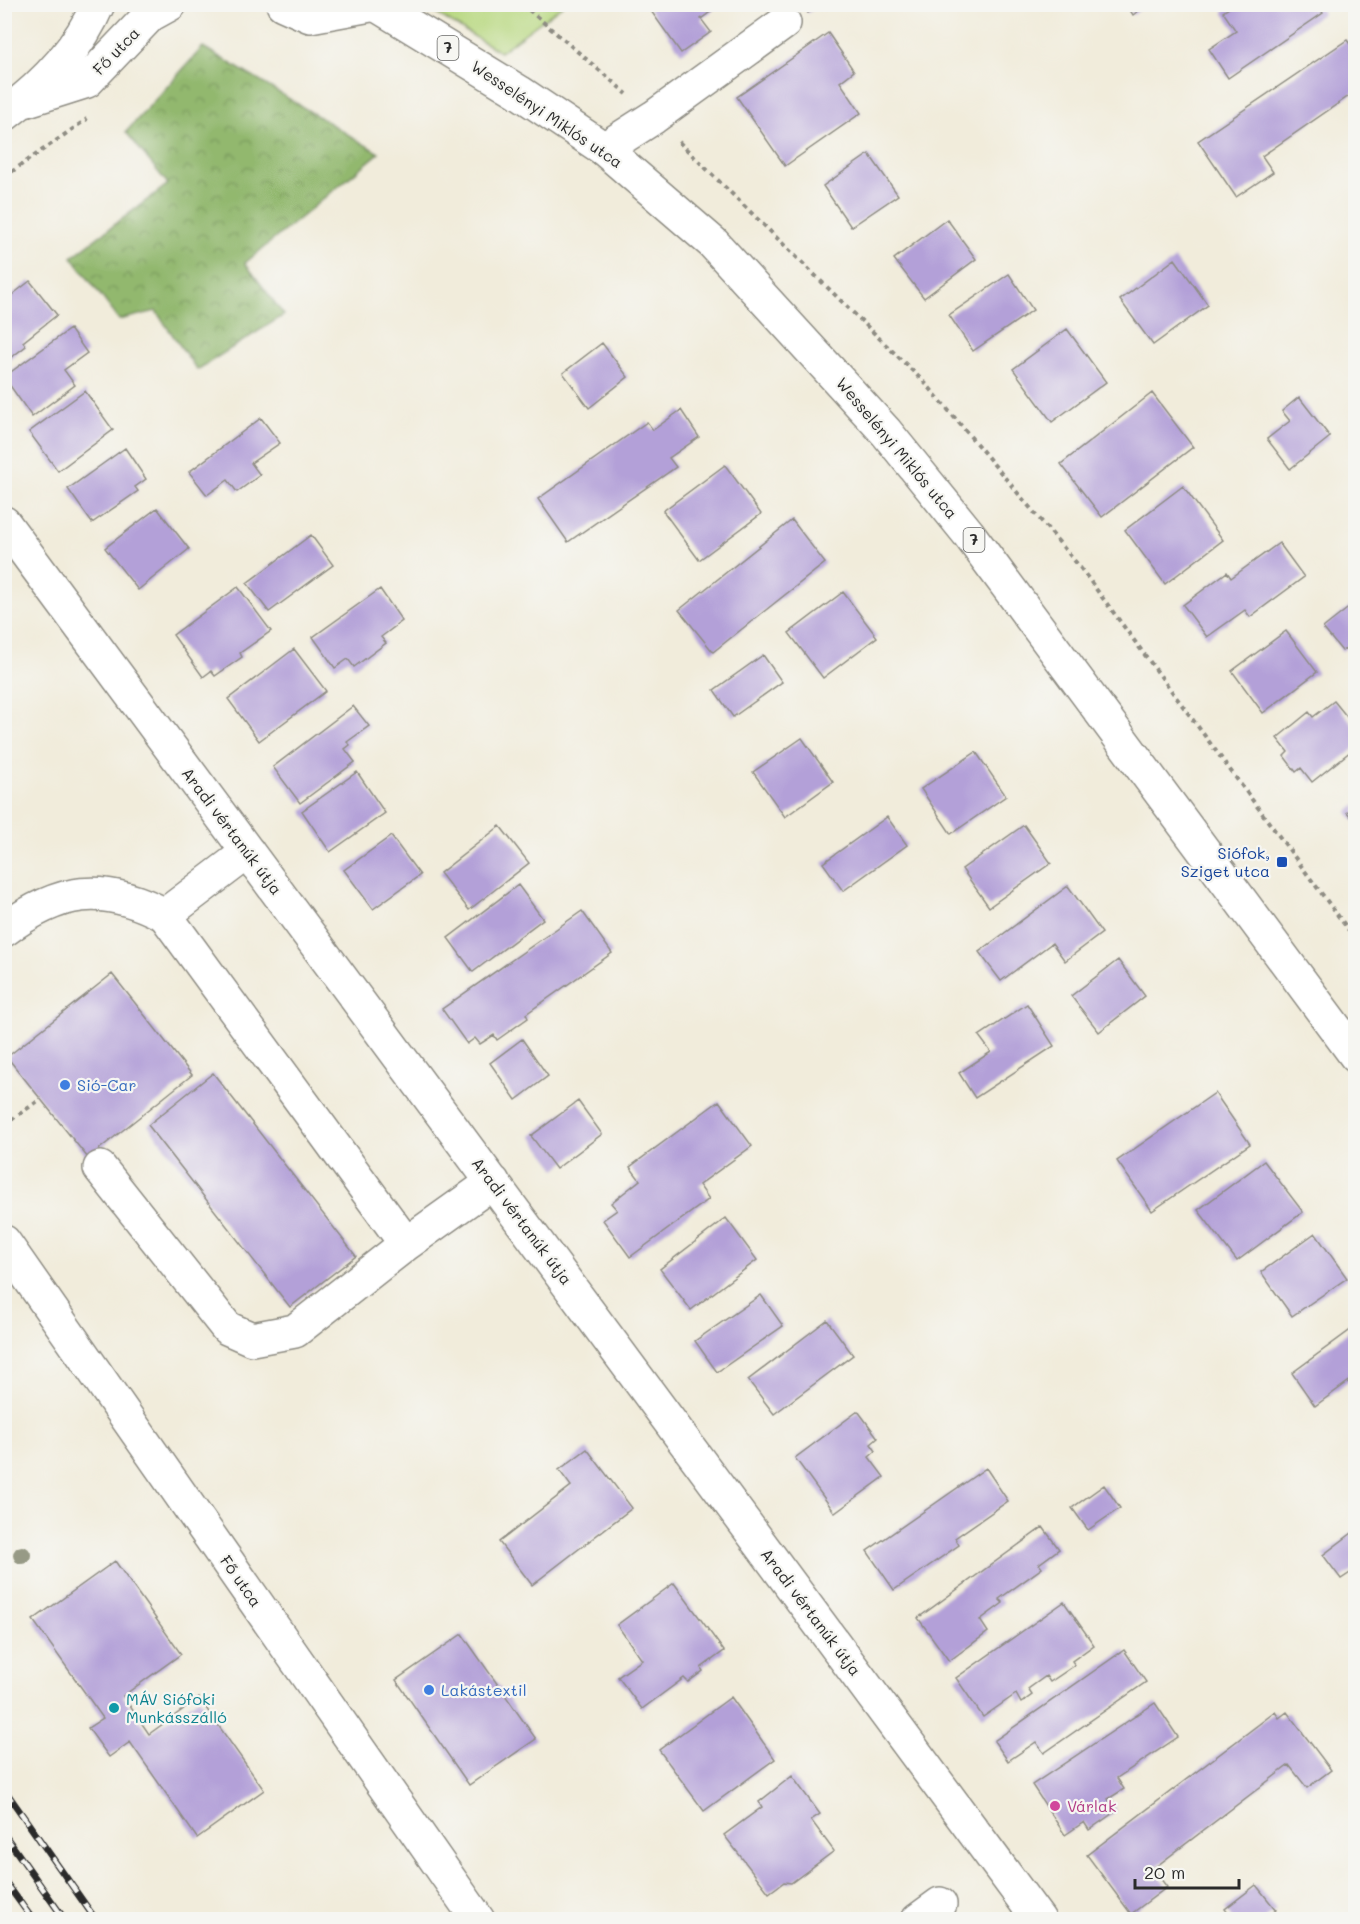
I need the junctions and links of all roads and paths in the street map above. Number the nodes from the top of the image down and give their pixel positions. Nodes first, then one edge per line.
1 (74, 4) edge
2 (98, 4) edge
3 (170, 4) edge
4 (283, 4) edge
5 (522, 4) edge
6 (376, 5) edge
7 (784, 24) dead end
8 (14, 108) edge
9 (654, 117) junction
10 (604, 149) junction
11 (4, 523) edge
12 (248, 852) junction
13 (165, 915) junction
14 (4, 930) edge
15 (1356, 940) edge
16 (1356, 1056) edge
17 (40, 1099) dead end
18 (4, 1125) edge
19 (100, 1168) dead end
20 (493, 1182) junction
21 (4, 1242) edge
22 (406, 1244) junction
23 (478, 1920) edge
24 (1039, 1920) edge

1 - 8 street
2 - 8 street, Fő utca
3 - 8 street, Fő utca
4 - 6 street
5 - 9 path
6 - 10 street, Wesselényi Miklós utca / 7
7 - 9 street
9 - 10 street
9 - 15 path
10 - 16 street, Wesselényi Miklós utca / 7
11 - 12 street, Aradi vértanúk útja
12 - 13 street
12 - 20 street, Aradi vértanúk útja
13 - 14 street
13 - 22 street
17 - 18 path
19 - 22 street
20 - 22 street
20 - 24 street, Aradi vértanúk útja
21 - 23 street, Fő utca

